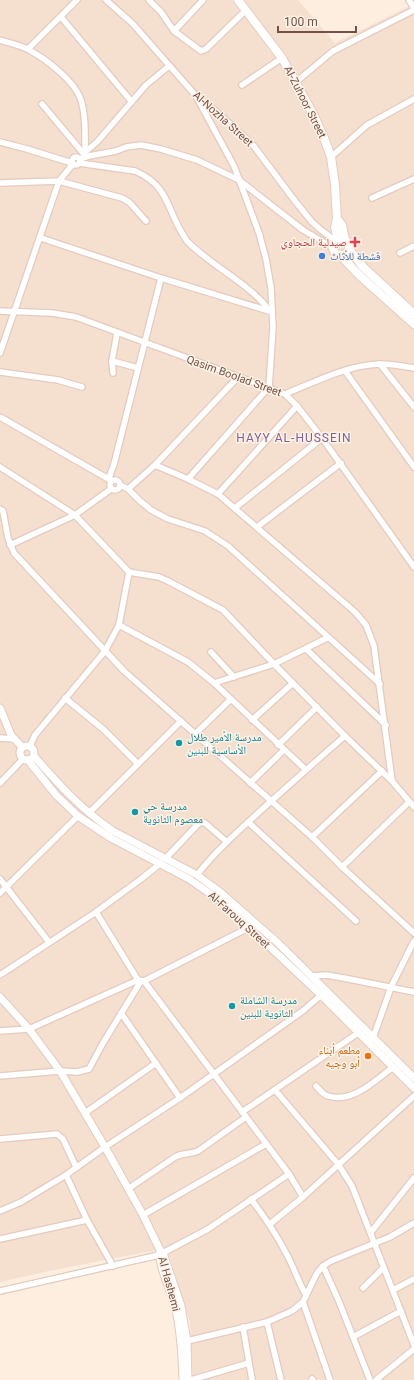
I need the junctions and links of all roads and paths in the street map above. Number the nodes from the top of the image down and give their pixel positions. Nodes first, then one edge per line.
1 (77, 0) edge
2 (106, 0) edge
3 (149, 0) edge
4 (203, 0) edge
5 (238, 0) edge
6 (409, 0) edge
7 (414, 9) edge
8 (246, 10) junction
9 (61, 17) junction
10 (174, 31) junction
11 (0, 40) edge
12 (28, 49) junction
13 (282, 58) junction
14 (168, 66) junction
15 (296, 82) junction
16 (242, 85) dead end
17 (196, 96) junction
18 (414, 99) edge
19 (132, 102) junction
20 (42, 104) dead end
21 (0, 142) edge
22 (84, 153) junction
23 (331, 157) junction
24 (76, 161) junction
25 (414, 179) edge
26 (239, 180) junction
27 (59, 182) junction
28 (0, 183) edge
29 (372, 198) dead end
30 (146, 221) dead end
31 (40, 238) junction
32 (338, 242) junction
33 (414, 246) edge
34 (349, 249) junction
35 (400, 253) dead end
36 (340, 255) junction
37 (161, 278) junction
38 (0, 311) edge
39 (15, 312) junction
40 (271, 312) junction
41 (414, 314) edge
42 (414, 324) edge
43 (117, 333) junction
44 (146, 343) junction
45 (0, 353) edge
46 (112, 361) junction
47 (380, 364) junction
48 (138, 368) junction
49 (414, 368) edge
50 (344, 371) junction
51 (0, 372) edge
52 (113, 373) dead end
53 (238, 377) junction
54 (82, 387) dead end
55 (269, 387) junction
56 (285, 394) junction
57 (297, 406) junction
58 (414, 407) edge
59 (0, 417) edge
60 (322, 438) junction
61 (341, 463) junction
62 (155, 465) junction
63 (0, 467) edge
64 (414, 467) edge
65 (110, 479) junction
66 (188, 479) junction
67 (120, 485) junction
68 (111, 489) junction
69 (128, 489) junction
70 (218, 494) junction
71 (235, 508) junction
72 (0, 509) edge
73 (75, 515) junction
74 (257, 527) junction
75 (10, 545) junction
76 (414, 567) edge
77 (130, 572) junction
78 (119, 625) junction
79 (327, 638) junction
80 (306, 649) junction
81 (106, 651) junction
82 (211, 652) dead end
83 (274, 664) junction
84 (234, 677) junction
85 (214, 683) junction
86 (293, 683) junction
87 (380, 685) junction
88 (66, 698) junction
89 (231, 699) junction
90 (317, 707) junction
91 (0, 708) edge
92 (252, 720) junction
93 (181, 721) junction
94 (386, 725) junction
95 (196, 734) junction
96 (345, 736) junction
97 (0, 738) edge
98 (14, 739) junction
99 (278, 745) junction
100 (26, 747) junction
101 (284, 750) junction
102 (28, 758) junction
103 (138, 764) junction
104 (305, 769) junction
105 (382, 771) junction
106 (392, 781) junction
107 (0, 783) edge
108 (250, 783) junction
109 (271, 802) junction
110 (410, 802) junction
111 (414, 807) edge
112 (89, 814) junction
113 (78, 816) junction
114 (248, 822) junction
115 (312, 837) junction
116 (227, 842) junction
117 (163, 860) junction
118 (342, 867) junction
119 (197, 875) junction
120 (0, 879) edge
121 (6, 887) junction
122 (0, 893) edge
123 (96, 912) junction
124 (356, 921) dead end
125 (248, 928) junction
126 (414, 933) edge
127 (414, 941) edge
128 (49, 942) junction
129 (278, 943) junction
130 (272, 949) junction
131 (0, 975) edge
132 (311, 976) junction
133 (141, 981) junction
134 (391, 988) junction
135 (414, 992) edge
136 (321, 995) junction
137 (0, 997) edge
138 (121, 1013) junction
139 (29, 1029) junction
140 (0, 1031) edge
141 (358, 1033) junction
142 (373, 1038) junction
143 (156, 1063) junction
144 (393, 1067) junction
145 (60, 1071) junction
146 (214, 1074) junction
147 (0, 1076) edge
148 (414, 1078) edge
149 (316, 1086) dead end
150 (414, 1088) edge
151 (275, 1090) junction
152 (414, 1096) edge
153 (180, 1098) junction
154 (85, 1113) junction
155 (244, 1114) junction
156 (0, 1139) edge
157 (266, 1144) junction
158 (105, 1147) junction
159 (338, 1164) junction
160 (76, 1167) junction
161 (289, 1174) junction
162 (66, 1175) junction
163 (414, 1178) edge
164 (128, 1189) junction
165 (303, 1197) junction
166 (251, 1199) junction
167 (0, 1211) edge
168 (143, 1216) junction
169 (87, 1220) junction
170 (414, 1223) edge
171 (270, 1224) junction
172 (370, 1232) junction
173 (0, 1239) edge
174 (374, 1244) junction
175 (161, 1252) junction
176 (113, 1266) junction
177 (323, 1266) junction
178 (383, 1268) junction
179 (414, 1279) edge
180 (363, 1288) dead end
181 (393, 1290) junction
182 (0, 1291) edge
183 (306, 1295) junction
184 (177, 1302) junction
185 (303, 1302) junction
186 (401, 1311) junction
187 (267, 1322) junction
188 (243, 1327) junction
189 (353, 1337) junction
190 (187, 1341) junction
191 (414, 1345) edge
192 (414, 1350) edge
193 (249, 1363) junction
194 (183, 1380) edge
195 (189, 1380) edge
196 (252, 1380) edge
197 (282, 1380) edge
198 (330, 1380) edge
199 (370, 1380) edge
200 (376, 1380) edge

1 - 9 street
2 - 14 street, Al-Nozha Street
3 - 10 street
4 - 10 street
5 - 8 main road, Al-Zuhoor Street
6 - 7 street
7 - 15 street
8 - 10 street
8 - 13 main road, Al-Zuhoor Street
9 - 12 street
9 - 19 street
11 - 12 street
12 - 22 street
13 - 15 main road, Al-Zuhoor Street
13 - 16 street
14 - 17 street, Al-Nozha Street
14 - 19 street
15 - 23 main road, Al-Zuhoor Street
17 - 26 street
17 - 32 street, Al-Nozha Street
18 - 23 street
19 - 22 street
20 - 22 street
21 - 24 street
22 - 24 street
23 - 32 main road, Al-Zuhoor Street
24 - 26 street
24 - 27 street
24 - 40 street
25 - 29 street
26 - 32 street
26 - 40 street
27 - 28 street
27 - 30 street
27 - 31 street
31 - 37 street
31 - 39 street
32 - 34 main road
32 - 36 main road
33 - 35 street
34 - 36 main road
34 - 41 main road
36 - 42 main road
37 - 40 street
37 - 44 street
38 - 39 street, Qasim Boolad Street
39 - 43 street, Qasim Boolad Street
39 - 45 street
40 - 55 street
43 - 44 street, Qasim Boolad Street
43 - 46 street
44 - 48 street
44 - 53 street, Qasim Boolad Street
46 - 48 street
46 - 52 street
47 - 49 street
47 - 50 street
47 - 58 street
48 - 65 street
50 - 56 street
50 - 64 street
51 - 54 street
53 - 55 street, Qasim Boolad Street
53 - 62 street
55 - 56 street, Qasim Boolad Street
55 - 66 street
56 - 57 street, Qasim Boolad Street
57 - 60 street, Qasim Boolad Street
57 - 70 street
59 - 65 street
60 - 61 street, Qasim Boolad Street
60 - 71 street
61 - 74 street
61 - 76 street, Qasim Boolad Street
62 - 66 street
62 - 69 street
63 - 73 street
65 - 67 street
65 - 68 street
66 - 70 street
67 - 68 street
67 - 69 street
68 - 73 street
69 - 79 street
70 - 71 street
71 - 74 street
72 - 75 street
73 - 75 street
73 - 77 street
74 - 87 street
75 - 81 street
77 - 78 street
77 - 83 street
78 - 81 street
78 - 85 street
79 - 80 street
79 - 87 street
80 - 83 street
80 - 94 street
81 - 88 street
81 - 93 street
82 - 84 street
83 - 84 street
83 - 86 street
84 - 85 street
85 - 89 street
86 - 90 street
86 - 92 street
87 - 94 street
88 - 100 street
88 - 103 street
89 - 92 street
89 - 95 street
90 - 96 street
90 - 99 street
91 - 98 street
92 - 99 street
93 - 95 street
93 - 103 street
94 - 106 street
95 - 108 street
96 - 104 street
96 - 105 street
97 - 98 street
98 - 100 street
99 - 101 street
100 - 102 street
100 - 102 street
101 - 104 street
101 - 108 street
102 - 107 street
102 - 112 street, Al-Farouq Street
102 - 113 street, Al-Farouq Street
103 - 112 street
104 - 109 street
105 - 106 street
105 - 115 street
106 - 110 street
108 - 109 street
109 - 114 street
109 - 115 street
110 - 111 street
110 - 118 street
112 - 117 street, Al-Farouq Street
113 - 117 street, Al-Farouq Street
113 - 121 street
114 - 116 street
114 - 124 street
115 - 118 street
116 - 117 street
116 - 119 street
117 - 119 street, Al-Farouq Street
117 - 123 street
117 - 125 street, Al-Farouq Street
118 - 126 street
119 - 129 street, Al-Farouq Street
120 - 121 street
121 - 122 street
121 - 128 street
123 - 128 street
123 - 133 street
125 - 130 street, Al-Farouq Street
125 - 133 street
127 - 134 street
128 - 131 street
129 - 130 street
129 - 132 street, Al-Farouq Street
130 - 136 street, Al-Farouq Street
132 - 134 street
132 - 142 street, Al-Farouq Street
133 - 138 street
133 - 139 street
133 - 146 street
134 - 135 street
134 - 142 street
136 - 141 street, Al-Farouq Street
136 - 146 street
137 - 139 street, Al Hashemi
138 - 143 street
138 - 145 street
139 - 140 street
139 - 145 street, Al Hashemi
141 - 144 street, Al-Farouq Street
141 - 151 street
142 - 148 street, Al-Farouq Street
143 - 153 street
143 - 154 street
144 - 149 street
144 - 150 street, Al-Farouq Street
145 - 147 street
145 - 154 street, Al Hashemi
146 - 153 street
146 - 155 street
151 - 155 street
151 - 159 street
152 - 159 street
153 - 158 street
154 - 158 street, Al Hashemi
155 - 157 street
155 - 164 street
156 - 160 street
157 - 161 street
157 - 168 street
158 - 160 street
158 - 164 street, Al Hashemi
159 - 165 street
159 - 172 street
160 - 162 street
161 - 165 street
161 - 166 street
162 - 167 street
162 - 169 street
163 - 172 street
164 - 168 street, Al Hashemi
165 - 171 street
166 - 171 street
166 - 175 street
168 - 175 street, Al Hashemi
169 - 173 street
169 - 176 street
170 - 174 street
171 - 183 street
172 - 174 street
174 - 177 street
174 - 178 street
175 - 176 street
175 - 184 street, Al Hashemi
176 - 182 street
177 - 183 street
177 - 189 street
178 - 180 street
178 - 181 street
179 - 181 street
181 - 186 street
183 - 185 street
184 - 190 street, Al Hashemi
184 - 194 street, Al Hashemi
185 - 187 street
185 - 198 street
186 - 189 street
186 - 191 street
187 - 188 street
187 - 197 street
188 - 190 street
188 - 193 street
189 - 199 street
190 - 195 street, Al Hashemi
192 - 200 street
193 - 195 street
193 - 196 street

